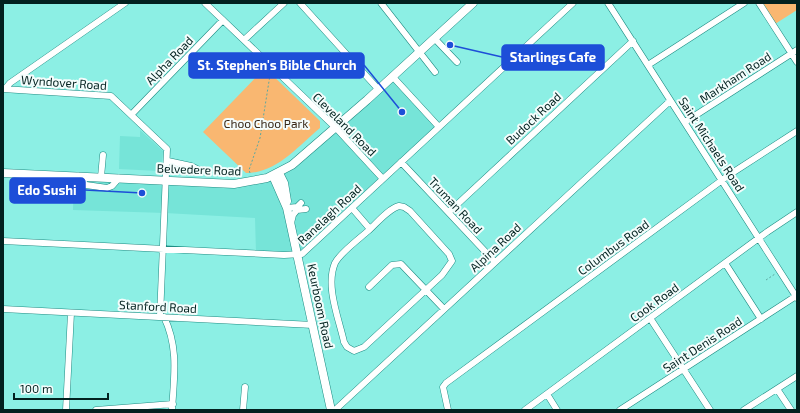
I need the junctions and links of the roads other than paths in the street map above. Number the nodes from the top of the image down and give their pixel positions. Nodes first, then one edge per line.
1 (125, 3) edge
2 (204, 3) edge
3 (284, 3) edge
4 (300, 3) edge
5 (381, 3) edge
6 (573, 3) edge
7 (617, 3) edge
8 (744, 3) edge
9 (759, 3) edge
10 (469, 4) edge
11 (609, 5) edge
12 (223, 20) junction
13 (435, 39) junction
14 (244, 40) junction
15 (633, 41) junction
16 (794, 52) edge
17 (419, 54) junction
18 (456, 62) dead end
19 (797, 62) edge
20 (648, 65) junction
21 (434, 72) dead end
22 (393, 77) junction
23 (4, 89) edge
24 (379, 90) junction
25 (670, 100) junction
26 (131, 115) junction
27 (685, 122) junction
28 (439, 127) junction
29 (336, 128) junction
30 (797, 131) edge
31 (103, 155) dead end
32 (168, 161) junction
33 (401, 162) junction
34 (197, 169) dead end
35 (3, 173) edge
36 (276, 175) junction
37 (78, 176) junction
38 (101, 177) junction
39 (119, 178) junction
40 (383, 179) junction
41 (166, 180) junction
42 (722, 180) junction
43 (301, 203) dead end
44 (287, 207) junction
45 (350, 209) junction
46 (306, 210) dead end
47 (449, 212) junction
48 (797, 212) edge
49 (291, 223) junction
50 (369, 230) junction
51 (759, 238) junction
52 (3, 241) edge
53 (163, 249) junction
54 (298, 255) junction
55 (495, 262) junction
56 (725, 263) junction
57 (369, 287) dead end
58 (426, 290) junction
59 (796, 297) edge
60 (444, 309) junction
61 (3, 310) edge
62 (70, 313) junction
63 (162, 317) junction
64 (650, 318) junction
65 (761, 319) junction
66 (313, 325) junction
67 (683, 369) junction
68 (797, 376) edge
69 (245, 387) dead end
70 (777, 389) junction
71 (547, 394) junction
72 (172, 407) edge
73 (66, 410) edge
74 (96, 410) edge
75 (243, 410) edge
76 (331, 410) edge
77 (335, 410) edge
78 (448, 410) edge
79 (525, 410) edge
80 (557, 410) edge
81 (620, 410) edge
82 (710, 410) edge
83 (744, 410) edge
84 (791, 410) edge

1 - 23 street
2 - 12 street, Cleveland Road
3 - 14 street
4 - 24 street
5 - 17 street
6 - 28 street, Ranelagh Road
7 - 11 street
8 - 20 street
9 - 16 street
10 - 13 main road, Belvedere Road
11 - 15 street, Saint Michaels Road
12 - 14 street, Cleveland Road
12 - 26 street, Alpha Road
13 - 17 main road, Belvedere Road
13 - 18 street
14 - 29 street, Cleveland Road
15 - 20 street, Saint Michaels Road
15 - 47 street, Budock Road
16 - 19 street
16 - 27 street, Markham Road
17 - 21 street
17 - 22 main road, Belvedere Road
20 - 25 street, Saint Michaels Road
22 - 24 main road, Belvedere Road
22 - 28 street
23 - 26 street, Wyndover Road
24 - 29 main road, Belvedere Road
25 - 27 street, Saint Michaels Road
25 - 55 street, Alpina Road
26 - 32 street, Wyndover Road
27 - 42 street, Saint Michaels Road
28 - 33 street, Ranelagh Road
29 - 36 main road, Belvedere Road
29 - 40 street, Cleveland Road
30 - 42 street, Columbus Road
31 - 38 street
32 - 34 street
32 - 41 street, Wyndover Road
33 - 40 street, Ranelagh Road
33 - 47 street, Truman Road
35 - 37 main road, Belvedere Road
36 - 41 main road, Belvedere Road
36 - 44 main road, Keurboom Road
37 - 38 main road, Belvedere Road
37 - 39 street
38 - 39 main road, Belvedere Road
39 - 41 main road, Belvedere Road
40 - 45 street, Ranelagh Road
41 - 53 street, Wyndover Road
42 - 51 street, Saint Michaels Road
42 - 78 street, Columbus Road
43 - 44 street
44 - 49 main road, Keurboom Road
45 - 50 street
45 - 54 street, Ranelagh Road
46 - 49 street
47 - 55 street, Truman Road
48 - 51 street, Cook Road
49 - 54 main road, Keurboom Road
50 - 58 street
50 - 58 street
51 - 56 street, Cook Road
51 - 59 street, Saint Michaels Road
52 - 53 street, Ranelagh Road
53 - 54 street, Ranelagh Road
53 - 63 street, Wyndover Road
54 - 66 main road, Keurboom Road
55 - 60 street, Alpina Road
56 - 64 street, Cook Road
56 - 65 street
57 - 58 street
58 - 60 street
59 - 65 street, Saint Denis Road
60 - 77 street, Alpina Road
61 - 62 street, Stanford Road
62 - 63 street, Stanford Road
62 - 73 street
63 - 66 street, Stanford Road
63 - 72 street
64 - 67 street
64 - 71 street, Cook Road
65 - 67 street, Saint Denis Road
66 - 76 main road, Keurboom Road
67 - 81 street, Saint Denis Road
67 - 82 street
68 - 70 street
69 - 75 street
70 - 83 street
70 - 84 street
71 - 79 street, Cook Road
71 - 80 street
72 - 74 street

